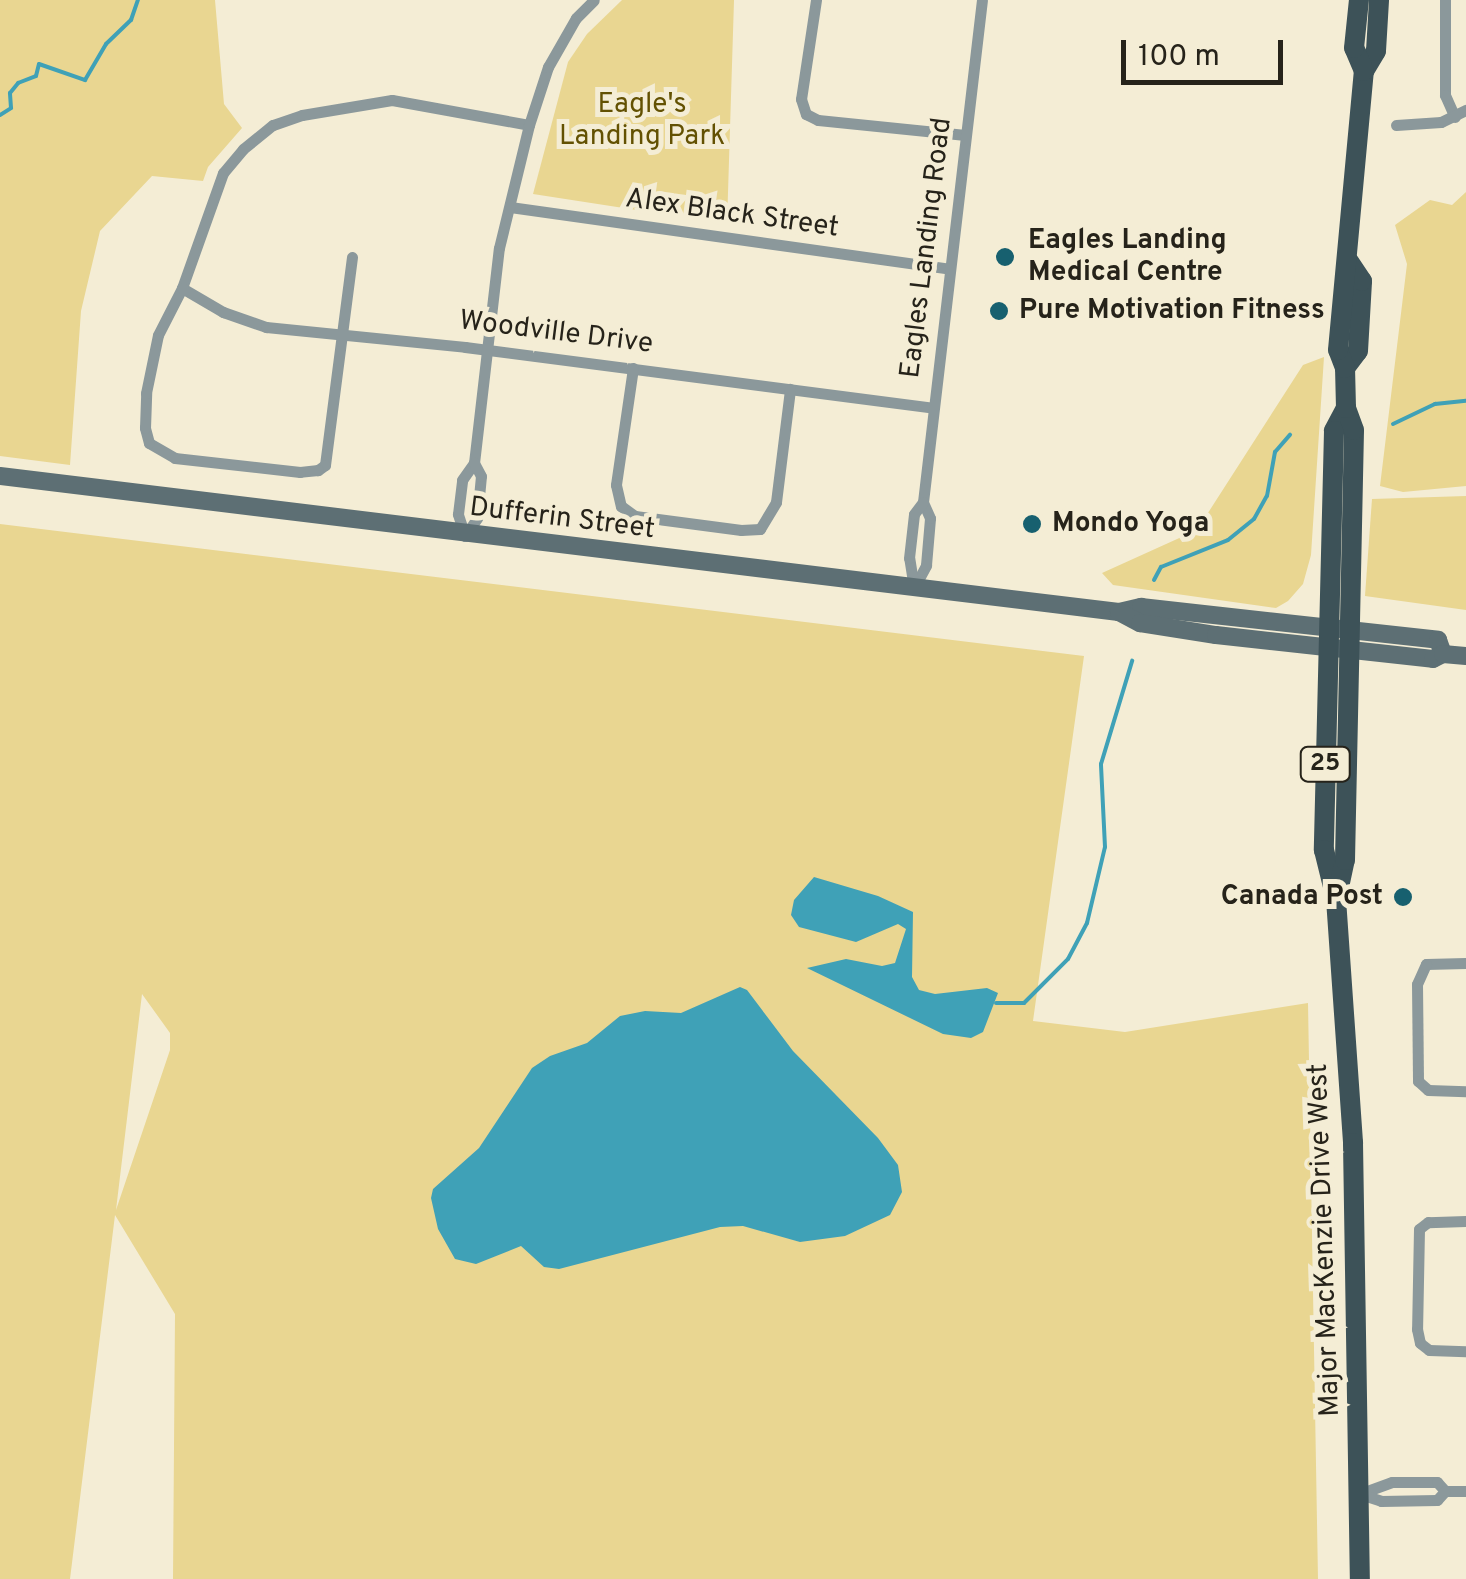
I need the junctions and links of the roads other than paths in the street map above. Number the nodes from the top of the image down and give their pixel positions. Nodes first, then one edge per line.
1 (594, 0) edge
2 (816, 0) edge
3 (982, 0) edge
4 (1358, 0) edge
5 (1378, 0) edge
6 (1445, 0) edge
7 (1364, 71) junction
8 (1461, 113) edge
9 (529, 125) junction
10 (1396, 125) dead end
11 (965, 136) junction
12 (510, 206) junction
13 (352, 256) dead end
14 (948, 269) junction
15 (182, 288) junction
16 (342, 335) junction
17 (488, 350) junction
18 (633, 368) junction
19 (790, 388) junction
20 (932, 408) junction
21 (474, 462) junction
22 (0, 476) edge
23 (465, 536) junction
24 (914, 588) junction
25 (1338, 639) junction
26 (1466, 656) edge
27 (1466, 962) edge
28 (1466, 1091) edge
29 (1466, 1221) edge
30 (1466, 1351) edge
31 (1466, 1491) edge
32 (1359, 1494) junction
33 (1360, 1579) edge

1 - 9 street
2 - 11 street
3 - 11 street, Eagles Landing Road
4 - 7 main road, Major MacKenzie Drive West / 25
5 - 7 main road, Major MacKenzie Drive West
6 - 8 street
7 - 25 main road, Major MacKenzie Drive West / 25
8 - 10 street
9 - 12 street
9 - 15 street
11 - 14 street, Eagles Landing Road
12 - 14 street, Alex Black Street
12 - 17 street
13 - 16 street
14 - 20 street, Eagles Landing Road
15 - 16 street, Woodville Drive
15 - 16 street
16 - 17 street, Woodville Drive
17 - 18 street, Woodville Drive
17 - 21 street
18 - 19 street, Woodville Drive
18 - 19 street
19 - 20 street, Woodville Drive
20 - 24 street, Eagles Landing Road
21 - 23 street
21 - 23 street
22 - 23 main road, Dufferin Street
23 - 24 main road, Dufferin Street
24 - 25 main road, Dufferin Street
25 - 26 main road, Dufferin Street
25 - 32 main road, Major MacKenzie Drive West / 25
27 - 28 street
29 - 30 street
31 - 32 street
32 - 33 main road, Major MacKenzie Drive West / 25

